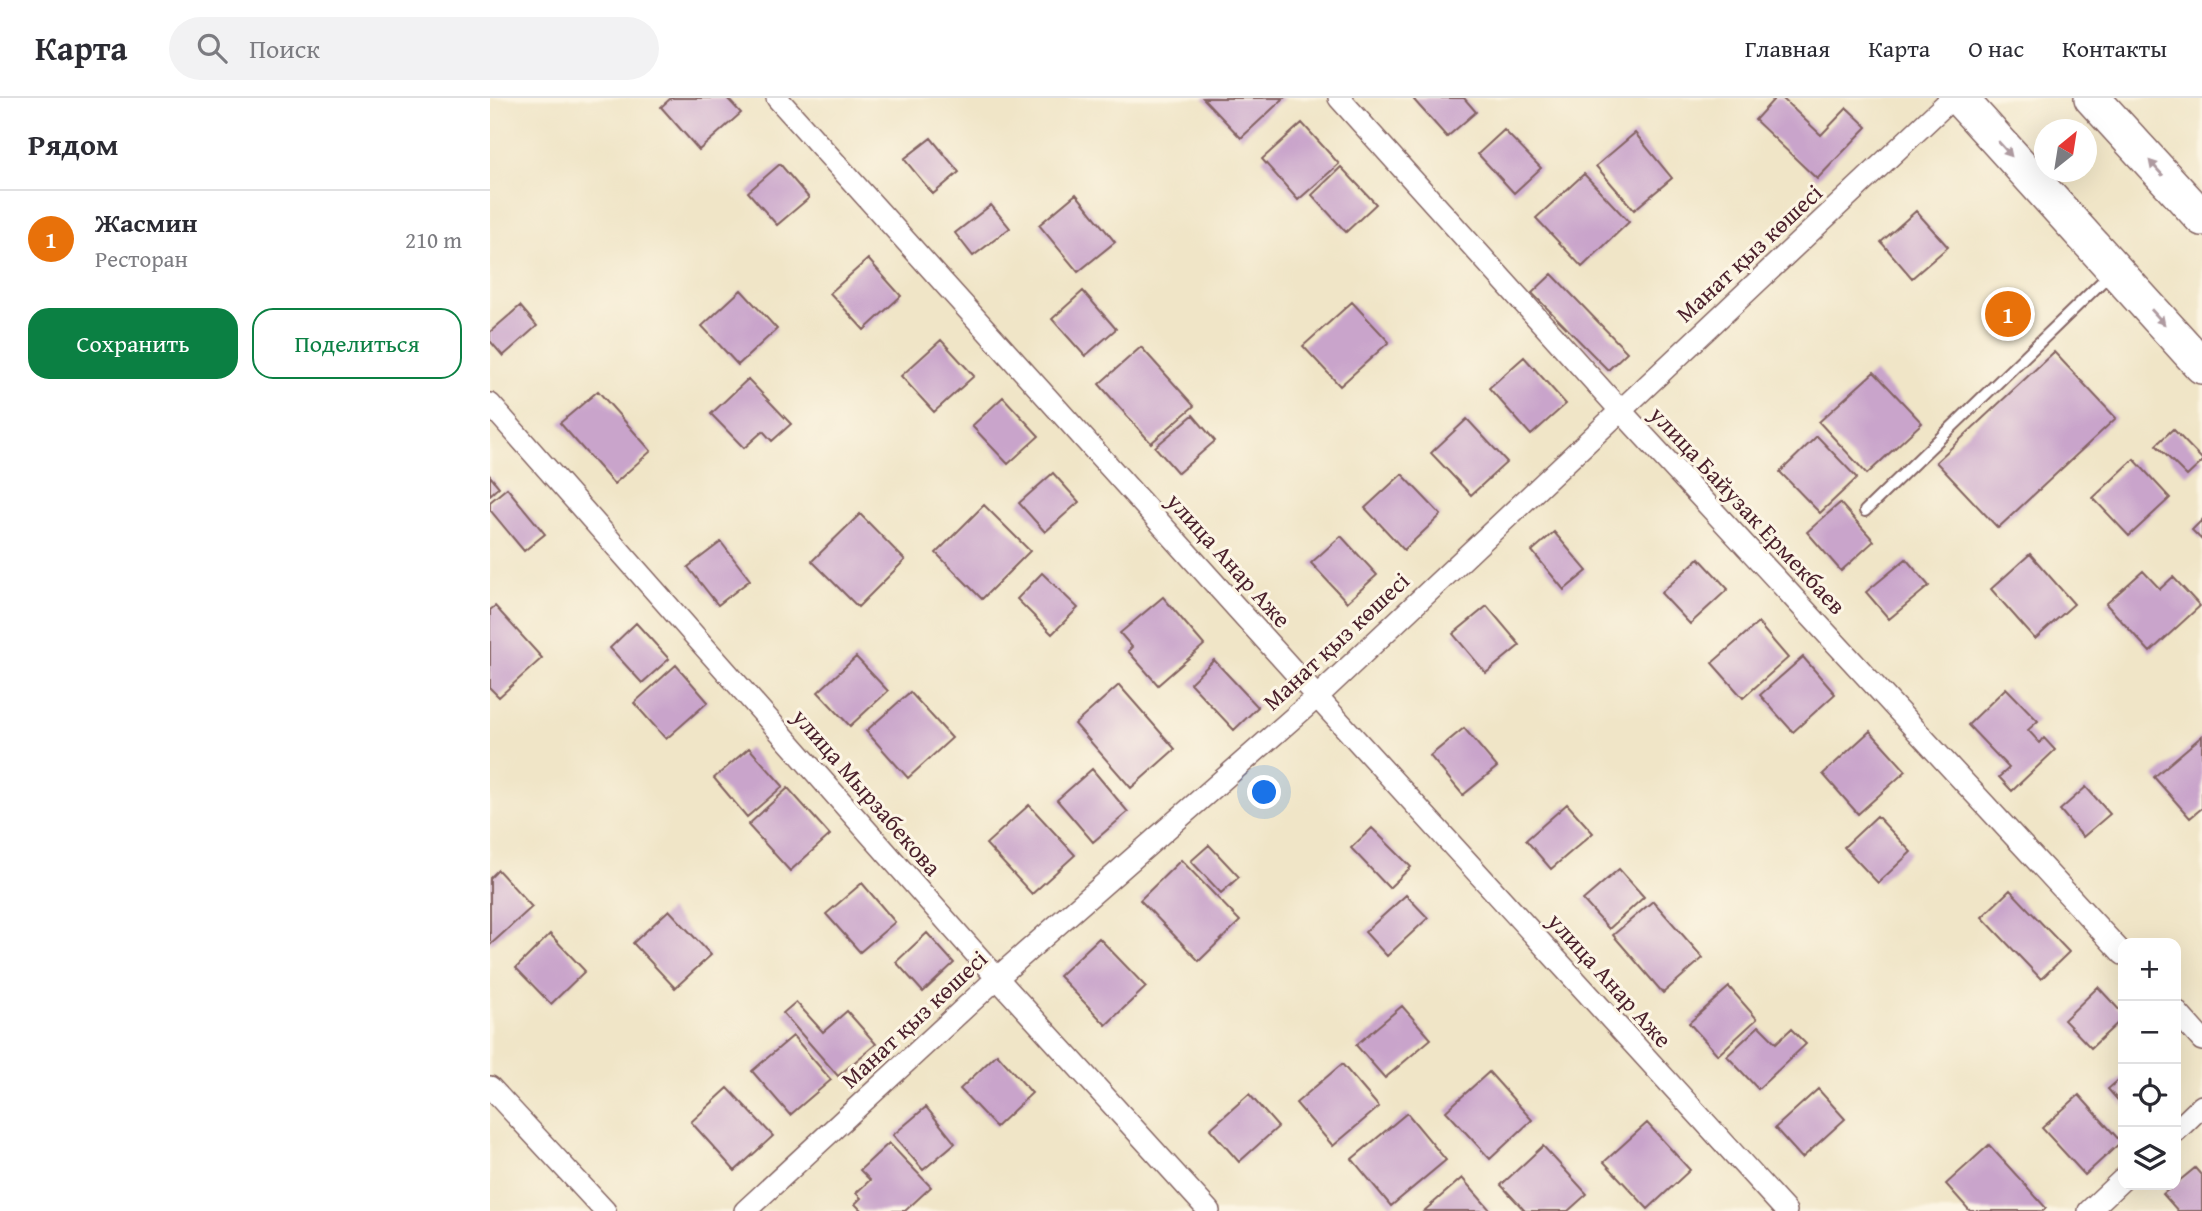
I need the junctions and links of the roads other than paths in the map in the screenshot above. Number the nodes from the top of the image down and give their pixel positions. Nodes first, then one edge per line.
1 (777, 98) edge
2 (1339, 98) edge
3 (1952, 98) edge
4 (1959, 98) edge
5 (2092, 98) edge
6 (2202, 218) edge
7 (2115, 270) junction
8 (2202, 366) edge
9 (490, 404) edge
10 (1620, 410) junction
11 (1864, 511) dead end
12 (1317, 697) junction
13 (2118, 949) edge
14 (997, 978) junction
15 (2181, 1017) edge
16 (2202, 1040) edge
17 (490, 1087) edge
18 (2202, 1107) edge
19 (2180, 1127) edge
20 (2118, 1184) edge
21 (605, 1211) edge
22 (745, 1211) edge
23 (1209, 1211) edge
24 (1786, 1211) edge
25 (2089, 1211) edge

1 - 12 street, улица Анар Аже
2 - 10 street, улица Байузак Ермекбаев
3 - 10 street, Манат қыз көшесі
4 -> 7 main road
6 -> 5 main road
7 -> 8 main road
7 - 11 lane
9 - 14 street, улица Мырзабекова
10 - 12 street, Манат қыз көшесі
10 - 13 street, улица Байузак Ермекбаев
12 - 14 street, Манат қыз көшесі
12 - 24 street, улица Анар Аже
14 - 22 street, Манат қыз көшесі
14 - 23 street, улица Мырзабекова
15 - 16 street
17 - 21 street
18 - 19 street
20 - 25 street

